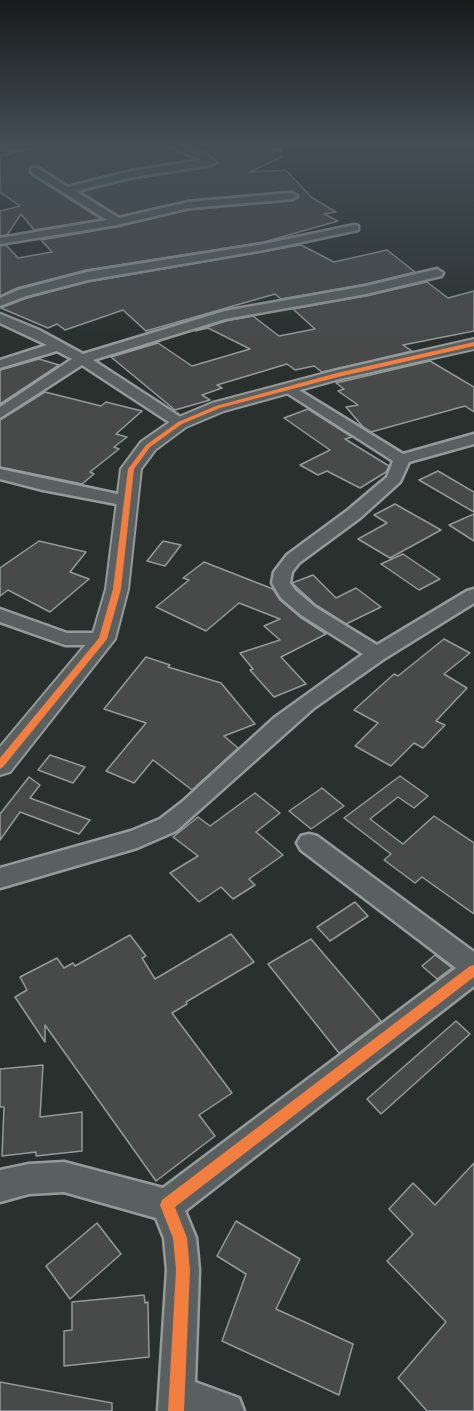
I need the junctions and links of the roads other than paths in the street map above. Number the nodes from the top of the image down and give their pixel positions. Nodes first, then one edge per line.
1 (98, 211) edge
2 (164, 211) edge
3 (117, 222) junction
4 (354, 228) dead end
5 (0, 241) edge
6 (437, 273) dead end
7 (0, 302) edge
8 (0, 318) edge
9 (474, 344) edge
10 (58, 346) junction
11 (82, 359) junction
12 (0, 364) edge
13 (289, 388) junction
14 (0, 414) edge
15 (180, 423) junction
16 (474, 439) edge
17 (401, 459) junction
18 (0, 474) edge
19 (127, 501) junction
20 (474, 595) edge
21 (0, 615) edge
22 (102, 639) junction
23 (377, 654) junction
24 (0, 765) edge
25 (309, 843) dead end
26 (0, 878) edge
27 (474, 968) edge
28 (0, 1186) edge
29 (167, 1205) junction
30 (177, 1403) edge
31 (226, 1411) edge

1 - 3 street
2 - 3 street
3 - 5 street
4 - 7 street
6 - 11 street
8 - 10 street
9 - 13 street
10 - 11 street
10 - 12 street
11 - 14 street
11 - 15 street
13 - 15 street
13 - 17 street
15 - 19 street
16 - 17 street
17 - 23 street
18 - 19 street
19 - 22 street
20 - 23 street
21 - 22 street
22 - 24 street
23 - 26 street
25 - 27 street
27 - 29 street
28 - 29 street
29 - 30 street
30 - 31 street

